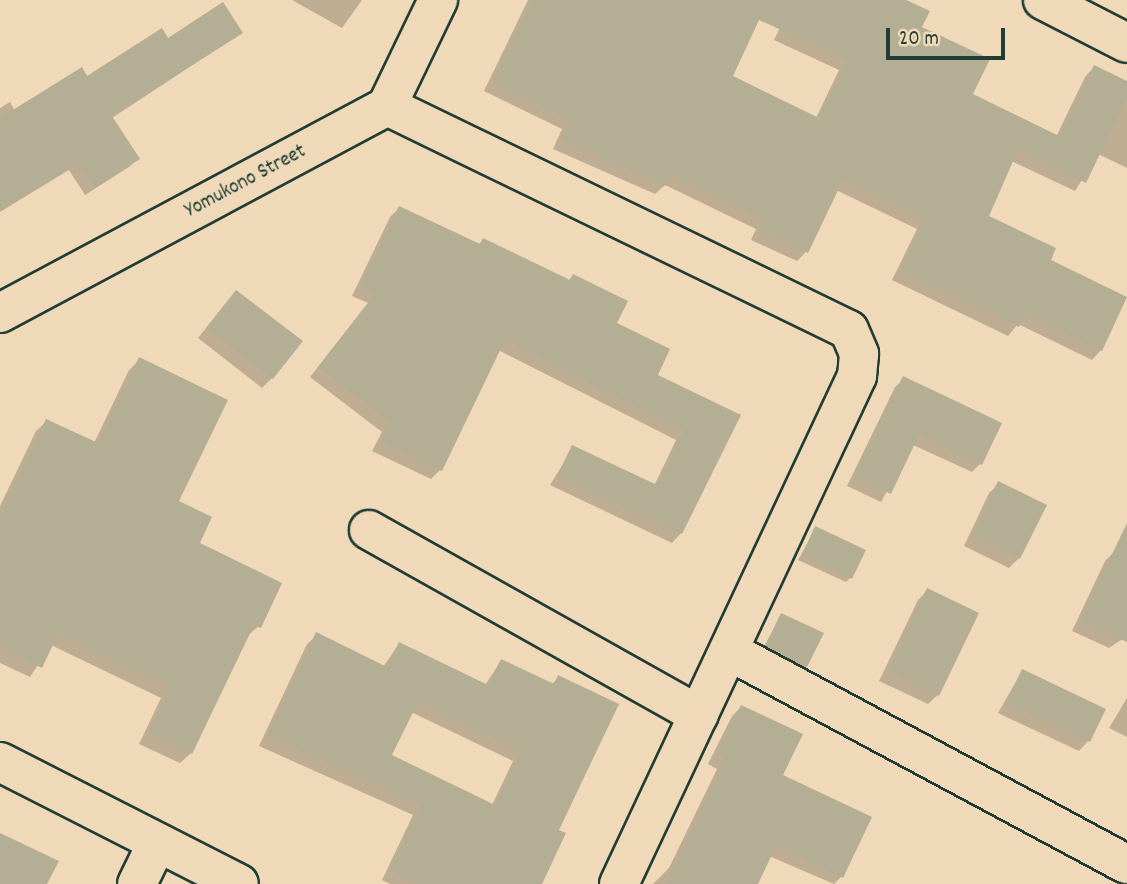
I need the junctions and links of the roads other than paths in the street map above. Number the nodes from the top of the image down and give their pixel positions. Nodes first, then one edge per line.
1 (438, 0) edge
2 (1043, 0) edge
3 (1127, 43) edge
4 (387, 106) junction
5 (0, 313) edge
6 (369, 530) dead end
7 (729, 651) junction
8 (699, 715) junction
9 (0, 762) edge
10 (156, 845) junction
11 (1127, 863) edge
12 (137, 884) edge
13 (239, 884) edge
14 (619, 884) edge

1 - 4 street
2 - 3 street
4 - 5 street, Yomukono Street
4 - 7 street
6 - 8 street
7 - 8 street
7 - 11 street
8 - 14 street
9 - 10 street
10 - 12 street
10 - 13 street

